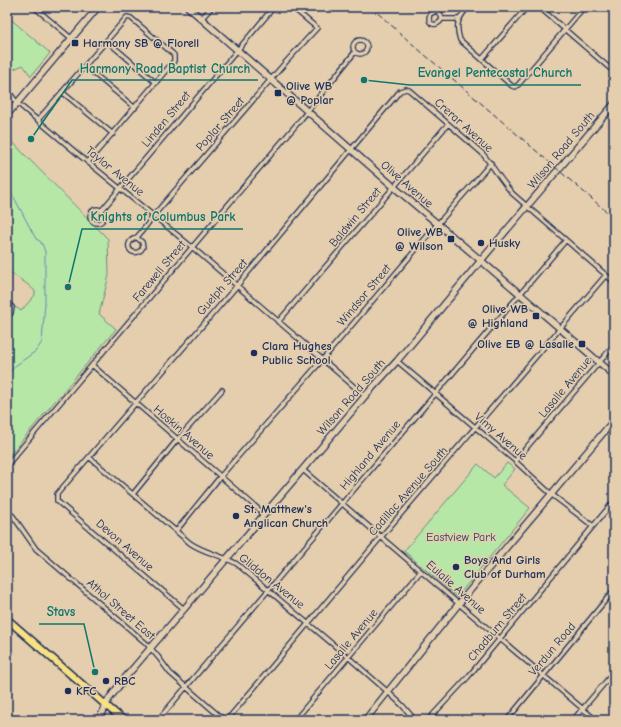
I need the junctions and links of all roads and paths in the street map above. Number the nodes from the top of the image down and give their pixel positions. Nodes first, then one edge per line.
1 (34, 7) edge
2 (98, 7) edge
3 (188, 7) edge
4 (212, 7) edge
5 (274, 7) edge
6 (292, 7) edge
7 (468, 7) edge
8 (527, 7) edge
9 (539, 7) edge
10 (584, 7) edge
11 (610, 7) edge
12 (614, 10) edge
13 (442, 18) dead end
14 (201, 19) junction
15 (459, 19) junction
16 (565, 30) junction
17 (71, 38) junction
18 (107, 40) junction
19 (237, 51) junction
20 (355, 52) dead end
21 (482, 59) junction
22 (85, 66) junction
23 (614, 72) edge
24 (270, 80) junction
25 (156, 83) junction
26 (7, 89) edge
27 (400, 91) joint
28 (62, 92) junction
29 (17, 103) junction
30 (614, 104) edge
31 (135, 108) junction
32 (307, 112) junction
33 (7, 115) edge
34 (38, 120) junction
35 (448, 124) junction
36 (113, 134) junction
37 (351, 150) junction
38 (88, 162) junction
39 (491, 163) junction
40 (394, 187) junction
41 (121, 188) junction
42 (527, 206) junction
43 (102, 210) junction
44 (154, 215) junction
45 (437, 224) junction
46 (137, 238) junction
47 (566, 240) junction
48 (192, 247) junction
49 (481, 261) junction
50 (606, 275) junction
51 (614, 282) edge
52 (237, 286) junction
53 (520, 294) junction
54 (7, 302) edge
55 (7, 318) edge
56 (278, 322) junction
57 (559, 328) junction
58 (614, 345) edge
59 (323, 359) junction
60 (397, 361) junction
61 (599, 362) junction
62 (92, 365) junction
63 (614, 375) edge
64 (222, 390) dead end
65 (436, 394) junction
66 (365, 396) junction
67 (135, 403) junction
68 (614, 420) edge
69 (476, 427) junction
70 (177, 440) junction
71 (89, 457) junction
72 (515, 461) junction
73 (7, 465) edge
74 (303, 470) junction
75 (220, 477) junction
76 (57, 494) joint
77 (133, 494) junction
78 (551, 494) junction
79 (614, 500) edge
80 (342, 503) junction
81 (7, 511) edge
82 (264, 514) junction
83 (593, 526) junction
84 (176, 531) junction
85 (381, 537) junction
86 (227, 559) junction
87 (421, 571) junction
88 (268, 590) junction
89 (614, 590) edge
90 (459, 604) junction
91 (184, 610) junction
92 (7, 619) edge
93 (308, 624) junction
94 (500, 639) junction
95 (150, 648) junction
96 (348, 657) junction
97 (614, 672) edge
98 (543, 675) junction
99 (186, 687) junction
100 (388, 692) junction
101 (106, 705) junction
102 (583, 709) junction
103 (99, 720) edge
104 (123, 720) edge
105 (158, 720) edge
106 (225, 720) edge
107 (295, 720) edge
108 (365, 720) edge
109 (415, 720) edge
110 (428, 720) edge
111 (507, 720) edge
112 (574, 720) edge
113 (596, 720) edge

1 - 17 street
2 - 17 main road
3 - 14 main road, Olive Avenue
4 - 14 street
5 - 19 street, Linden Street
6 - 24 street, Poplar Street
7 - 15 street
8 - 21 street
9 - 16 street
10 - 16 street
11 - 12 street
13 - 15 street
14 - 19 main road, Olive Avenue
15 - 21 street
16 - 21 street
16 - 23 street
17 - 29 main road
18 - 22 street
18 - 25 street
18 - 25 street
19 - 24 main road, Olive Avenue
19 - 41 street, Linden Street
20 - 32 street, Farewell Street
22 - 28 street
22 - 31 street
24 - 32 main road, Olive Avenue
24 - 44 street, Poplar Street
25 - 31 street
26 - 29 street, Taylor Avenue
27 - 35 street, Crerar Avenue
27 - 37 street, Guelph Street
28 - 34 street
28 - 36 street
29 - 33 main road
29 - 34 street, Taylor Avenue
30 - 42 main road, Wilson Road South
31 - 36 street
32 - 37 main road, Olive Avenue
32 - 48 street, Farewell Street
34 - 38 street, Taylor Avenue
35 - 39 street, Crerar Avenue
35 - 40 street, Baldwin Street
36 - 38 street
37 - 40 main road, Olive Avenue
37 - 52 street, Guelph Street
38 - 41 street, Taylor Avenue
39 - 42 street, Crerar Avenue
39 - 45 street, Windsor Street
40 - 45 main road, Olive Avenue
40 - 56 street, Baldwin Street
41 - 43 street, Linden Street
41 - 44 street, Taylor Avenue
42 - 47 street, Crerar Avenue
42 - 49 main road, Wilson Road South
43 - 43 street
44 - 46 street, Poplar Street
44 - 48 street, Taylor Avenue
45 - 49 main road, Olive Avenue
45 - 59 street, Windsor Street
46 - 46 street
47 - 50 street, Crerar Avenue
47 - 53 street, Highland Avenue
48 - 52 street, Taylor Avenue
48 - 62 street, Farewell Street
49 - 53 main road, Olive Avenue
49 - 60 main road, Wilson Road South
50 - 51 street, Crerar Avenue
50 - 57 street, Cadillac Avenue South
52 - 56 street, Taylor Avenue
52 - 67 street, Guelph Street
53 - 57 main road, Olive Avenue
53 - 65 street, Highland Avenue
54 - 55 street
56 - 59 street, Taylor Avenue
57 - 61 main road, Olive Avenue
57 - 69 street, Cadillac Avenue South
58 - 61 street, Lasalle Avenue
59 - 66 street, Taylor Avenue
59 - 75 street, Windsor Street
60 - 65 street, Vimy Avenue
60 - 66 main road, Wilson Road South
61 - 63 main road, Olive Avenue
61 - 72 street, Lasalle Avenue
62 - 67 street, Hoskin Avenue
62 - 73 street, Farewell Street
64 - 70 street
65 - 69 street, Vimy Avenue
65 - 80 street, Highland Avenue
66 - 74 main road, Wilson Road South
67 - 70 street, Hoskin Avenue
67 - 71 street, Guelph Street
68 - 78 main road
69 - 72 street, Vimy Avenue
69 - 85 street, Cadillac Avenue South
70 - 75 street, Hoskin Avenue
70 - 77 street
71 - 76 street, Guelph Street
71 - 77 street, Gliddon Avenue
72 - 78 street, Vimy Avenue
74 - 80 street, Eulalie Avenue
74 - 82 main road, Wilson Road South
75 - 82 street, Hoskin Avenue
75 - 84 street, Windsor Street
76 - 91 street, Devon Avenue
77 - 84 street, Gliddon Avenue
78 - 83 street, Vimy Avenue
78 - 90 main road
79 - 83 street, Chadburn Street
80 - 85 street, Eulalie Avenue
80 - 88 street, Highland Avenue
81 - 95 street, Athol Street East
82 - 86 main road, Wilson Road South
83 - 94 street, Chadburn Street
84 - 86 street, Gliddon Avenue
85 - 87 street, Eulalie Avenue
85 - 93 street, Cadillac Avenue South
86 - 88 street, Gliddon Avenue
86 - 91 main road, Wilson Road South
87 - 90 street, Eulalie Avenue
87 - 96 street, Lasalle Avenue
88 - 93 street, Gliddon Avenue
88 - 99 street, Highland Avenue
89 - 98 street, Verdun Road
90 - 94 street, Eulalie Avenue
90 - 100 main road
91 - 95 main road, Wilson Road South
92 - 101 main road
93 - 96 street, Gliddon Avenue
93 - 106 street, Cadillac Avenue South
94 - 98 street, Eulalie Avenue
94 - 110 street, Chadburn Street
95 - 99 street, Athol Street East
95 - 101 main road, Wilson Road South
96 - 100 street, Gliddon Avenue
96 - 107 street, Lasalle Avenue
97 - 102 street
98 - 102 street, Eulalie Avenue
98 - 111 street, Verdun Road
99 - 105 street, Highland Avenue
99 - 106 street, Athol Street East
100 - 108 main road
100 - 109 street, Gliddon Avenue
101 - 103 main road, Wilson Road South
101 - 104 main road
102 - 112 street
102 - 113 street, Eulalie Avenue

